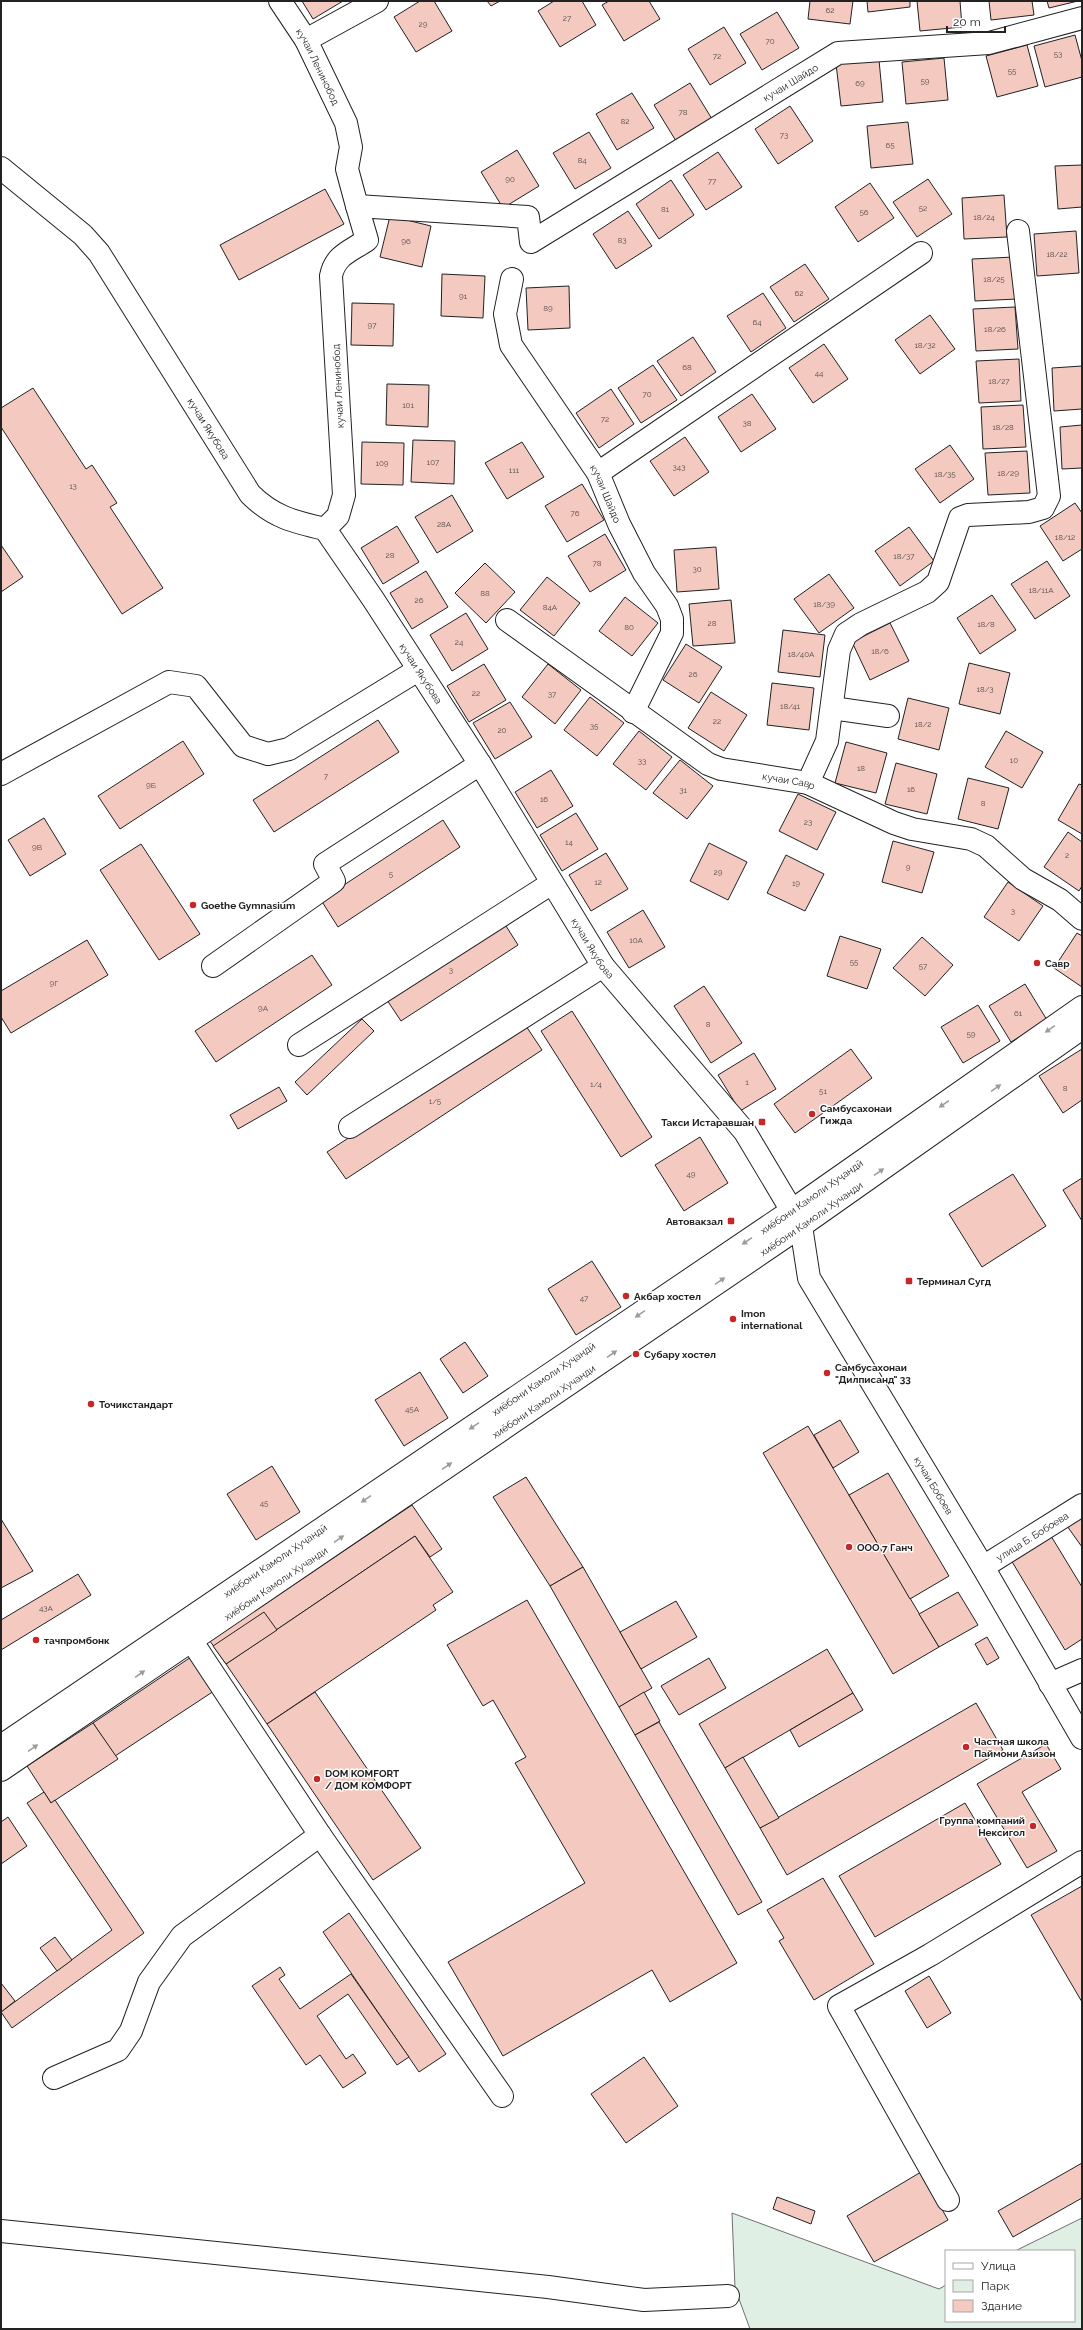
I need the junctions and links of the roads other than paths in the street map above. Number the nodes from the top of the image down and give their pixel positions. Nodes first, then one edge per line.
1 (280, 1) edge
2 (378, 1) edge
3 (1082, 18) edge
4 (306, 40) junction
5 (1, 168) edge
6 (357, 206) junction
7 (1018, 231) dead end
8 (921, 253) dead end
9 (512, 279) dead end
10 (598, 474) junction
11 (325, 529) junction
12 (507, 620) dead end
13 (418, 670) junction
14 (832, 708) junction
15 (633, 712) junction
16 (888, 716) dead end
17 (480, 764) junction
18 (1, 774) edge
19 (808, 783) junction
20 (552, 882) junction
21 (1082, 919) edge
22 (213, 966) dead end
23 (603, 966) junction
24 (1082, 1006) edge
25 (1082, 1028) edge
26 (299, 1045) dead end
27 (350, 1127) dead end
28 (796, 1219) junction
29 (1082, 1505) edge
30 (983, 1568) junction
31 (191, 1640) junction
32 (1082, 1670) edge
33 (1050, 1684) junction
34 (1082, 1738) edge
35 (1, 1746) edge
36 (1, 1770) edge
37 (320, 1835) junction
38 (1082, 1862) edge
39 (54, 2078) dead end
40 (502, 2096) dead end
41 (948, 2200) dead end
42 (1, 2231) edge
43 (728, 2296) dead end

1 - 4 street, кучаи Ленинобод
2 - 4 street
3 - 6 street, кучаи Шайдо
4 - 6 street, кучаи Ленинобод
5 - 11 street, кучаи Якубова
6 - 11 street, кучаи Ленинобод
7 - 14 street
8 - 10 street
9 - 10 street, кучаи Шайдо
10 - 15 street, кучаи Шайдо
11 - 13 street, кучаи Якубова
12 - 15 street, кучаи Савр
13 - 17 street, кучаи Якубова
13 - 18 street
14 - 16 street
14 - 19 street
15 - 19 street, кучаи Савр
17 - 20 street, кучаи Якубова
17 - 22 street
19 - 21 street, кучаи Савр
20 - 23 street, кучаи Якубова
20 - 26 street
23 - 27 street
23 - 28 street, кучаи Якубова
24 -> 28 street, хиёбони Камоли Хуҷандӣ
28 -> 25 street, хиёбони Камоли Хучанди
28 - 30 street, кучаи Бобоев
31 -> 28 street, хиёбони Камоли Хучанди
28 -> 35 street, хиёбони Камоли Хуҷандӣ
29 - 30 street, улица Б. Бобоева
30 - 33 street, кучаи Бобоев
36 -> 31 street, хиёбони Камоли Хучанди
31 - 37 street
32 - 33 street
33 - 34 street, кучаи Бобоев
37 - 39 street
37 - 40 street
38 - 41 street
42 - 43 street

